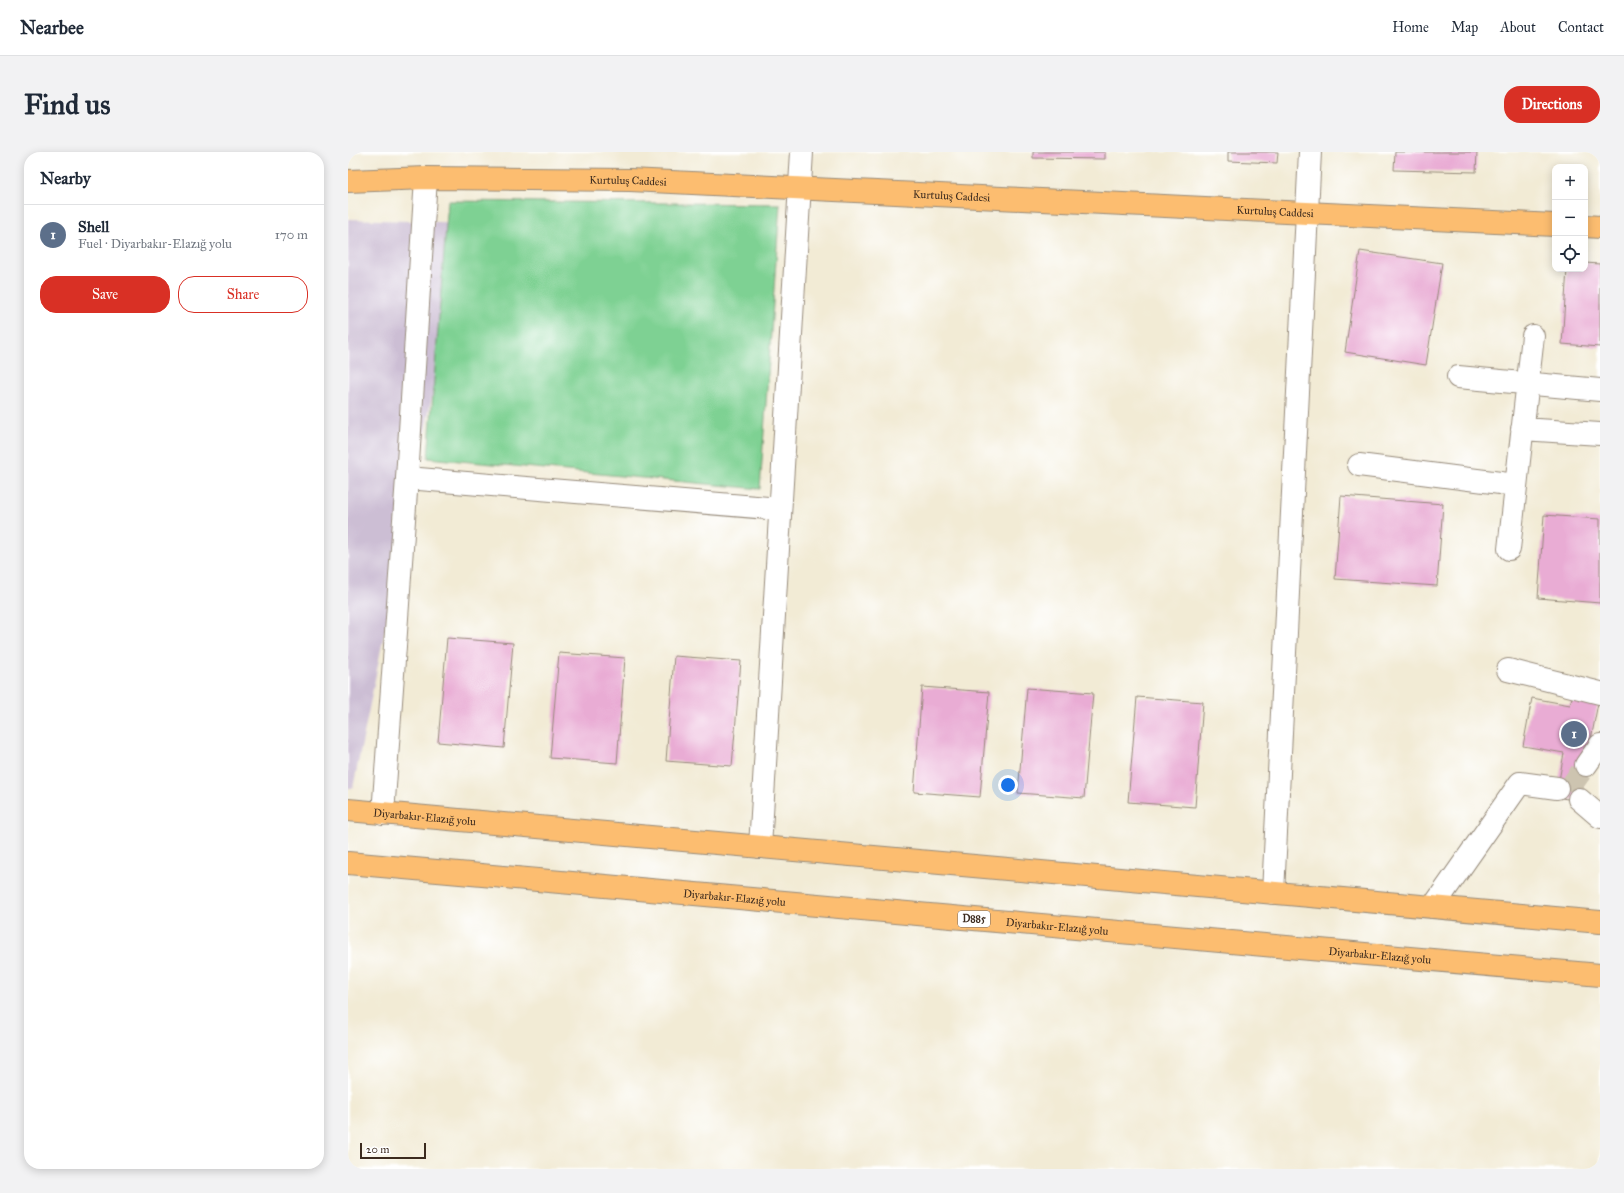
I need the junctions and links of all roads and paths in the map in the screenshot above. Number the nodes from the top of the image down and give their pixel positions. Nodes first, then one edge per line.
1 (802, 152) edge
2 (1310, 152) edge
3 (426, 178) junction
4 (348, 181) edge
5 (801, 189) junction
6 (1306, 213) junction
7 (1552, 225) edge
8 (1588, 226) edge
9 (1600, 227) edge
10 (1533, 336) dead end
11 (1458, 376) dead end
12 (1527, 383) junction
13 (1600, 390) edge
14 (1522, 429) junction
15 (1600, 434) edge
16 (1359, 465) dead end
17 (407, 478) junction
18 (1516, 485) junction
19 (780, 509) junction
20 (1509, 549) dead end
21 (1508, 670) dead end
22 (1600, 693) edge
23 (1600, 745) edge
24 (1586, 765) tunnel mouth
25 (1557, 788) dead end
26 (1579, 799) dead end
27 (348, 810) edge
28 (383, 814) junction
29 (1600, 817) edge
30 (760, 847) junction
31 (348, 863) edge
32 (1273, 893) junction
33 (1433, 907) junction
34 (1600, 922) edge
35 (1600, 975) edge

1 - 5 street
2 - 6 street
3 - 4 main road, Kurtuluş Caddesi
3 - 5 main road, Kurtuluş Caddesi
3 - 17 street
5 - 6 main road, Kurtuluş Caddesi
5 - 19 street
6 - 7 main road, Kurtuluş Caddesi
6 - 32 street
8 - 9 main road
10 - 12 street
11 - 12 street
12 - 13 street
12 - 14 street
14 - 15 street
14 - 18 street
16 - 18 street
17 - 19 street
17 - 28 street
18 - 20 street
19 - 30 street
21 - 22 street
23 - 24 street
25 - 33 street
26 - 29 street
27 - 28 main road, Diyarbakır-Elazığ yolu
28 - 30 main road, Diyarbakır-Elazığ yolu
30 - 32 main road, Diyarbakır-Elazığ yolu
31 - 35 main road, Diyarbakır-Elazığ yolu / D885
32 - 33 main road, Diyarbakır-Elazığ yolu
33 - 34 main road, Diyarbakır-Elazığ yolu

